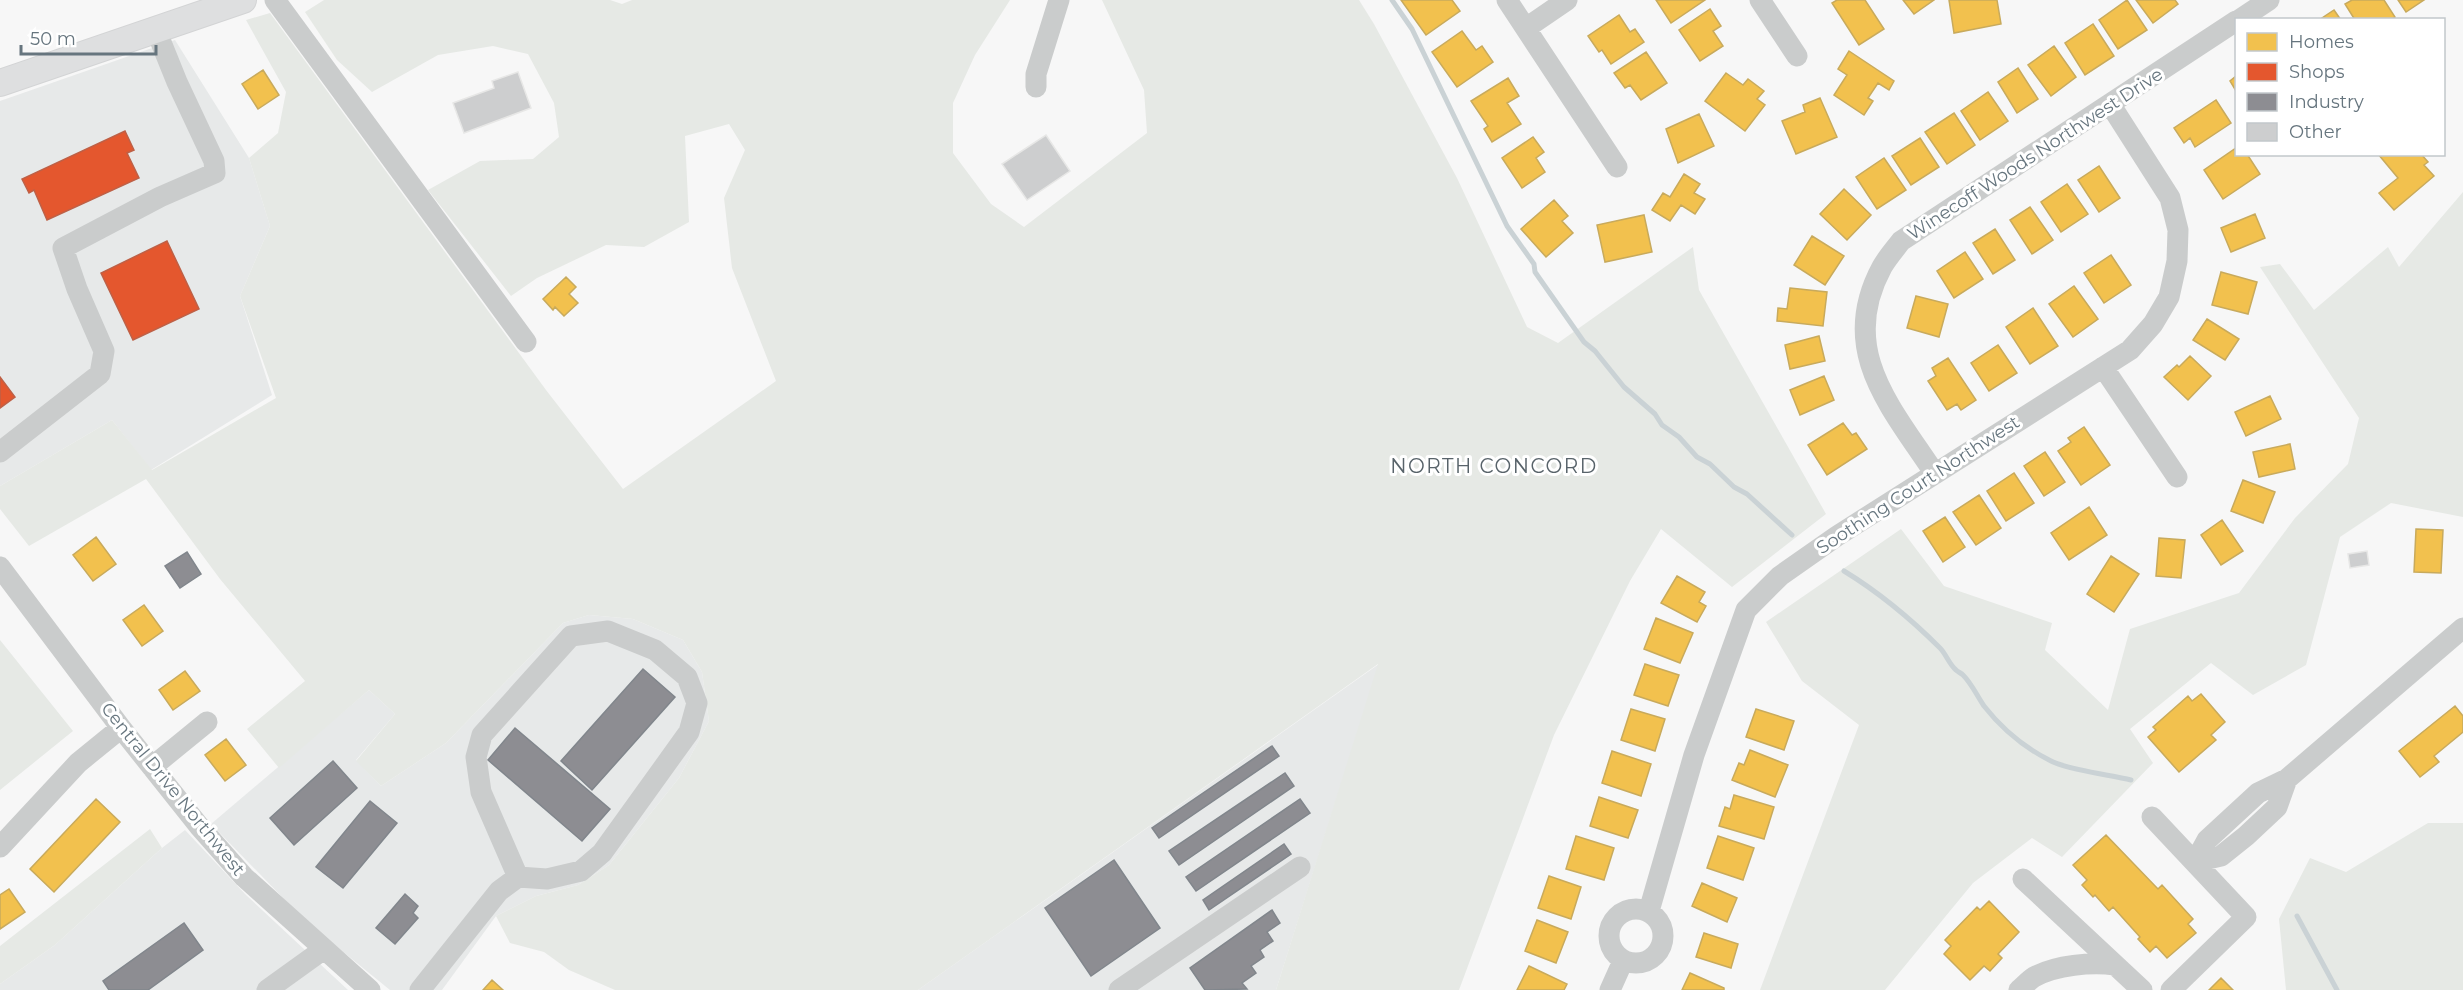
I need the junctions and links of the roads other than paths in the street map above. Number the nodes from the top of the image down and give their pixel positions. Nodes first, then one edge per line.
1 (243, 0) edge
2 (274, 0) edge
3 (1059, 0) edge
4 (1507, 0) edge
5 (1567, 0) edge
6 (1760, 0) edge
7 (2269, 0) edge
8 (2241, 18) edge
9 (2235, 22) edge
10 (1526, 28) junction
11 (156, 30) junction
12 (1797, 56) dead end
13 (0, 83) edge
14 (1036, 87) dead end
15 (2110, 104) junction
16 (1617, 167) dead end
17 (526, 342) dead end
18 (2103, 367) junction
19 (0, 453) edge
20 (1935, 474) junction
21 (2177, 477) dead end
22 (0, 567) edge
23 (2463, 628) edge
24 (207, 722) dead end
25 (121, 728) junction
26 (152, 767) junction
27 (2152, 817) dead end
28 (0, 847) edge
29 (2195, 862) junction
30 (1300, 867) dead end
31 (518, 877) junction
32 (2023, 879) dead end
33 (1649, 911) junction
34 (324, 948) junction
35 (1623, 961) junction
36 (2115, 965) junction
37 (267, 990) edge
38 (370, 990) edge
39 (420, 990) edge
40 (1119, 990) edge
41 (1610, 990) edge
42 (2019, 990) edge
43 (2142, 990) edge
44 (2171, 990) edge

1 - 11 main road
2 - 17 street
3 - 14 street
4 - 10 street
5 - 10 street
6 - 12 street
7 - 8 street, Winecoff Woods Northwest Drive
9 - 15 street, Winecoff Woods Northwest Drive
10 - 16 street
11 - 13 main road
11 - 19 street
15 - 18 street, Soothing Court Northwest
15 - 20 street, Winecoff Woods Northwest Drive
18 - 20 street, Soothing Court Northwest
18 - 21 street
20 - 33 street, Soothing Court Northwest
22 - 25 street, Central Drive Northwest
23 - 29 street
24 - 26 street
25 - 26 street, Central Drive Northwest
25 - 28 street
26 - 34 street, Central Drive Northwest
27 - 29 street
29 - 44 street
30 - 40 street
31 - 31 street
31 - 39 street
32 - 36 street
33 - 35 street
33 - 35 street
34 - 37 street
34 - 38 street, Central Drive Northwest
35 - 41 street
36 - 42 street
36 - 43 street

